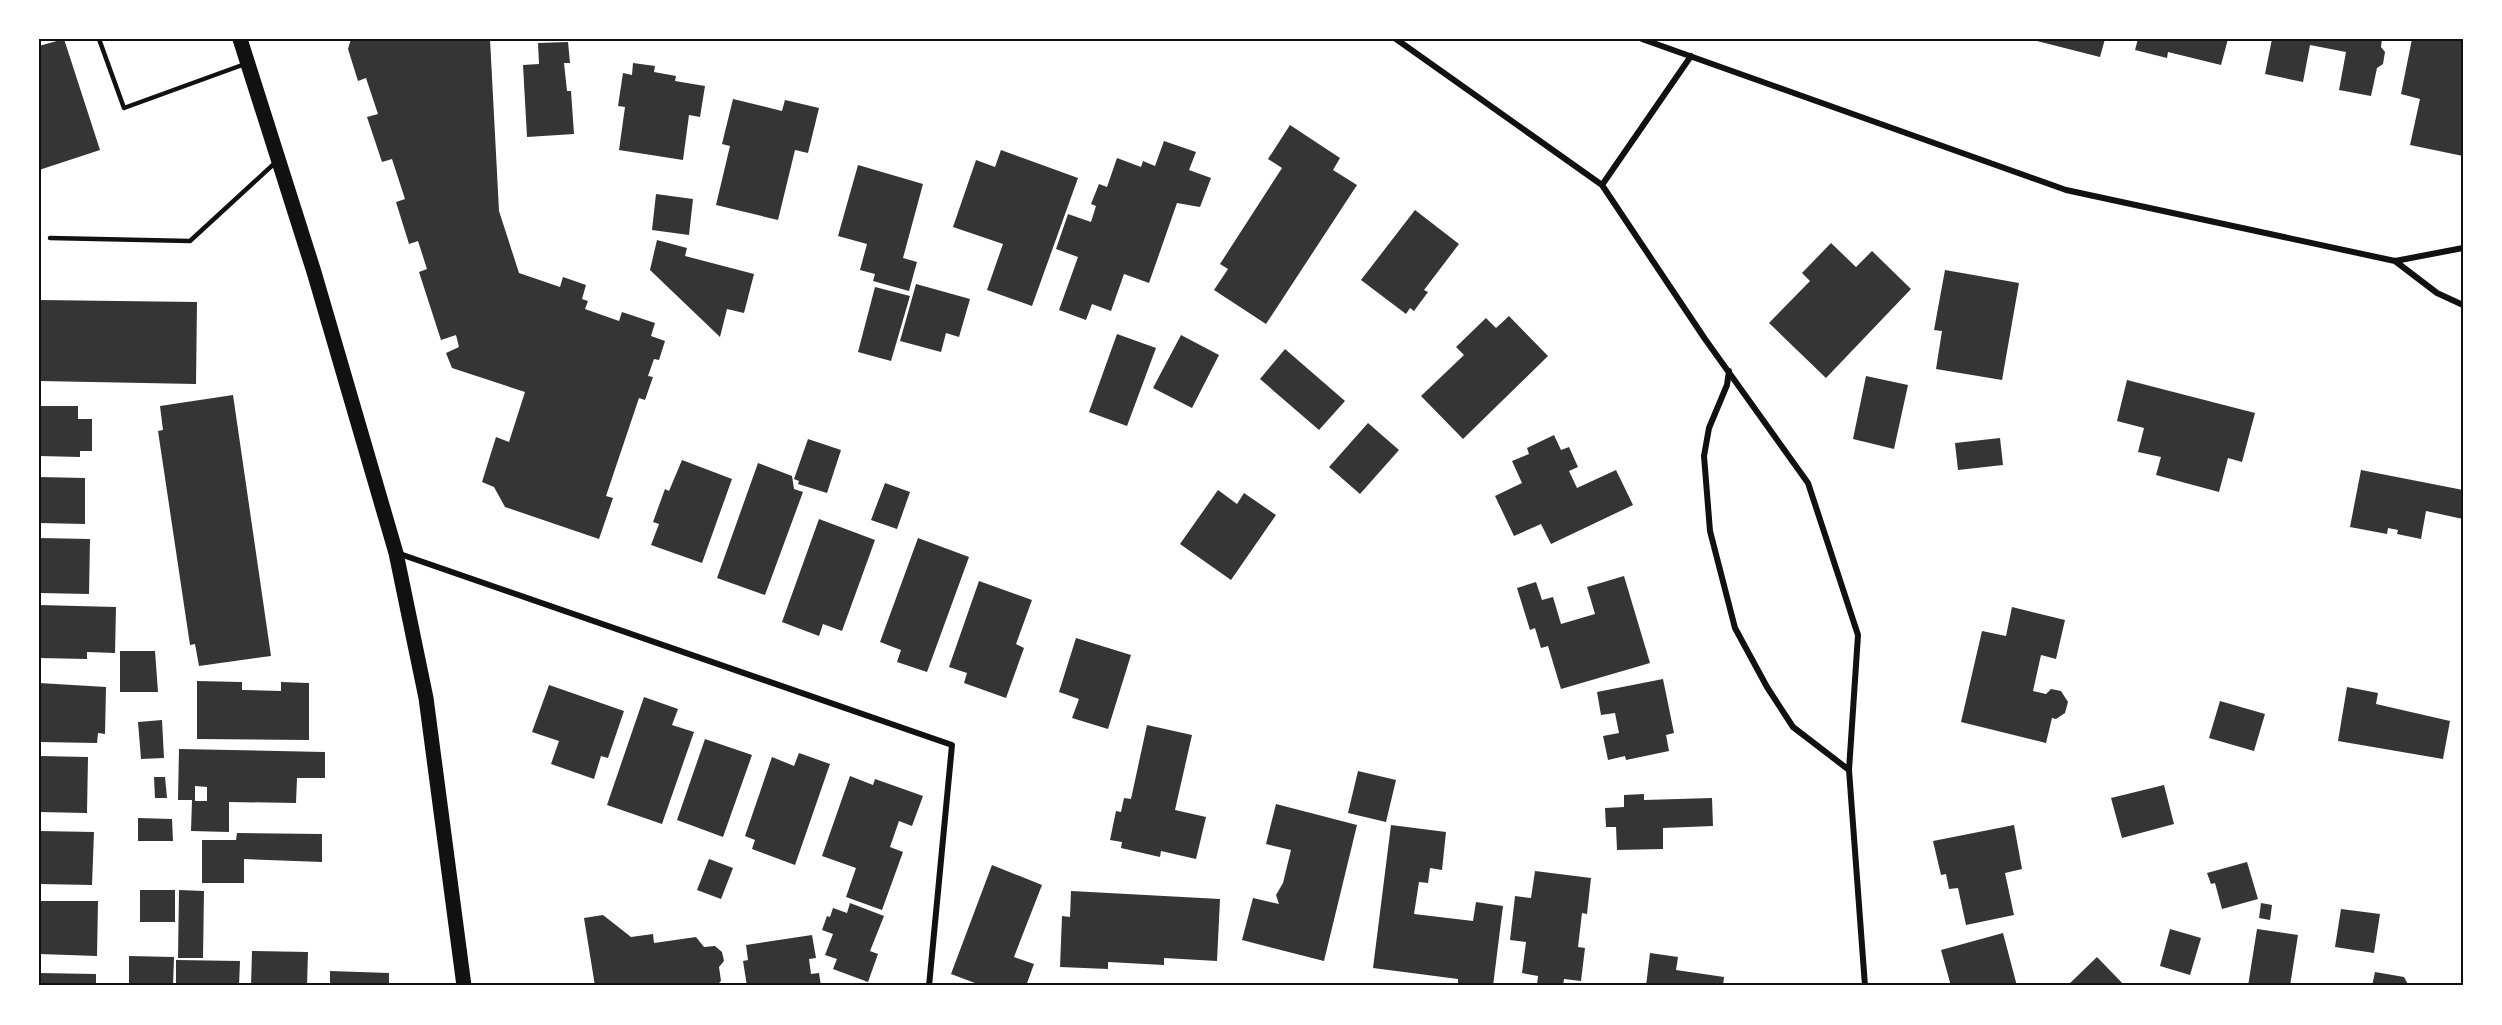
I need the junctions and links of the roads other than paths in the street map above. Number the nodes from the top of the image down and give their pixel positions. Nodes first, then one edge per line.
1 (99, 39) edge
2 (240, 39) edge
3 (1396, 39) edge
4 (1642, 39) edge
5 (1690, 57) junction
6 (247, 63) junction
7 (278, 160) junction
8 (1602, 184) junction
9 (50, 238) dead end
10 (2463, 248) edge
11 (2395, 261) junction
12 (2463, 305) edge
13 (1730, 371) junction
14 (396, 553) junction
15 (1849, 770) junction
16 (464, 986) edge
17 (928, 986) edge
18 (1865, 986) edge

1 - 6 lane
2 - 6 main road
3 - 8 street
4 - 5 street
5 - 8 street
5 - 11 street
6 - 7 main road
7 - 9 lane
7 - 14 main road
8 - 13 street
10 - 11 street
11 - 12 street
13 - 15 street
13 - 15 street
14 - 16 main road
14 - 17 street
15 - 18 street

